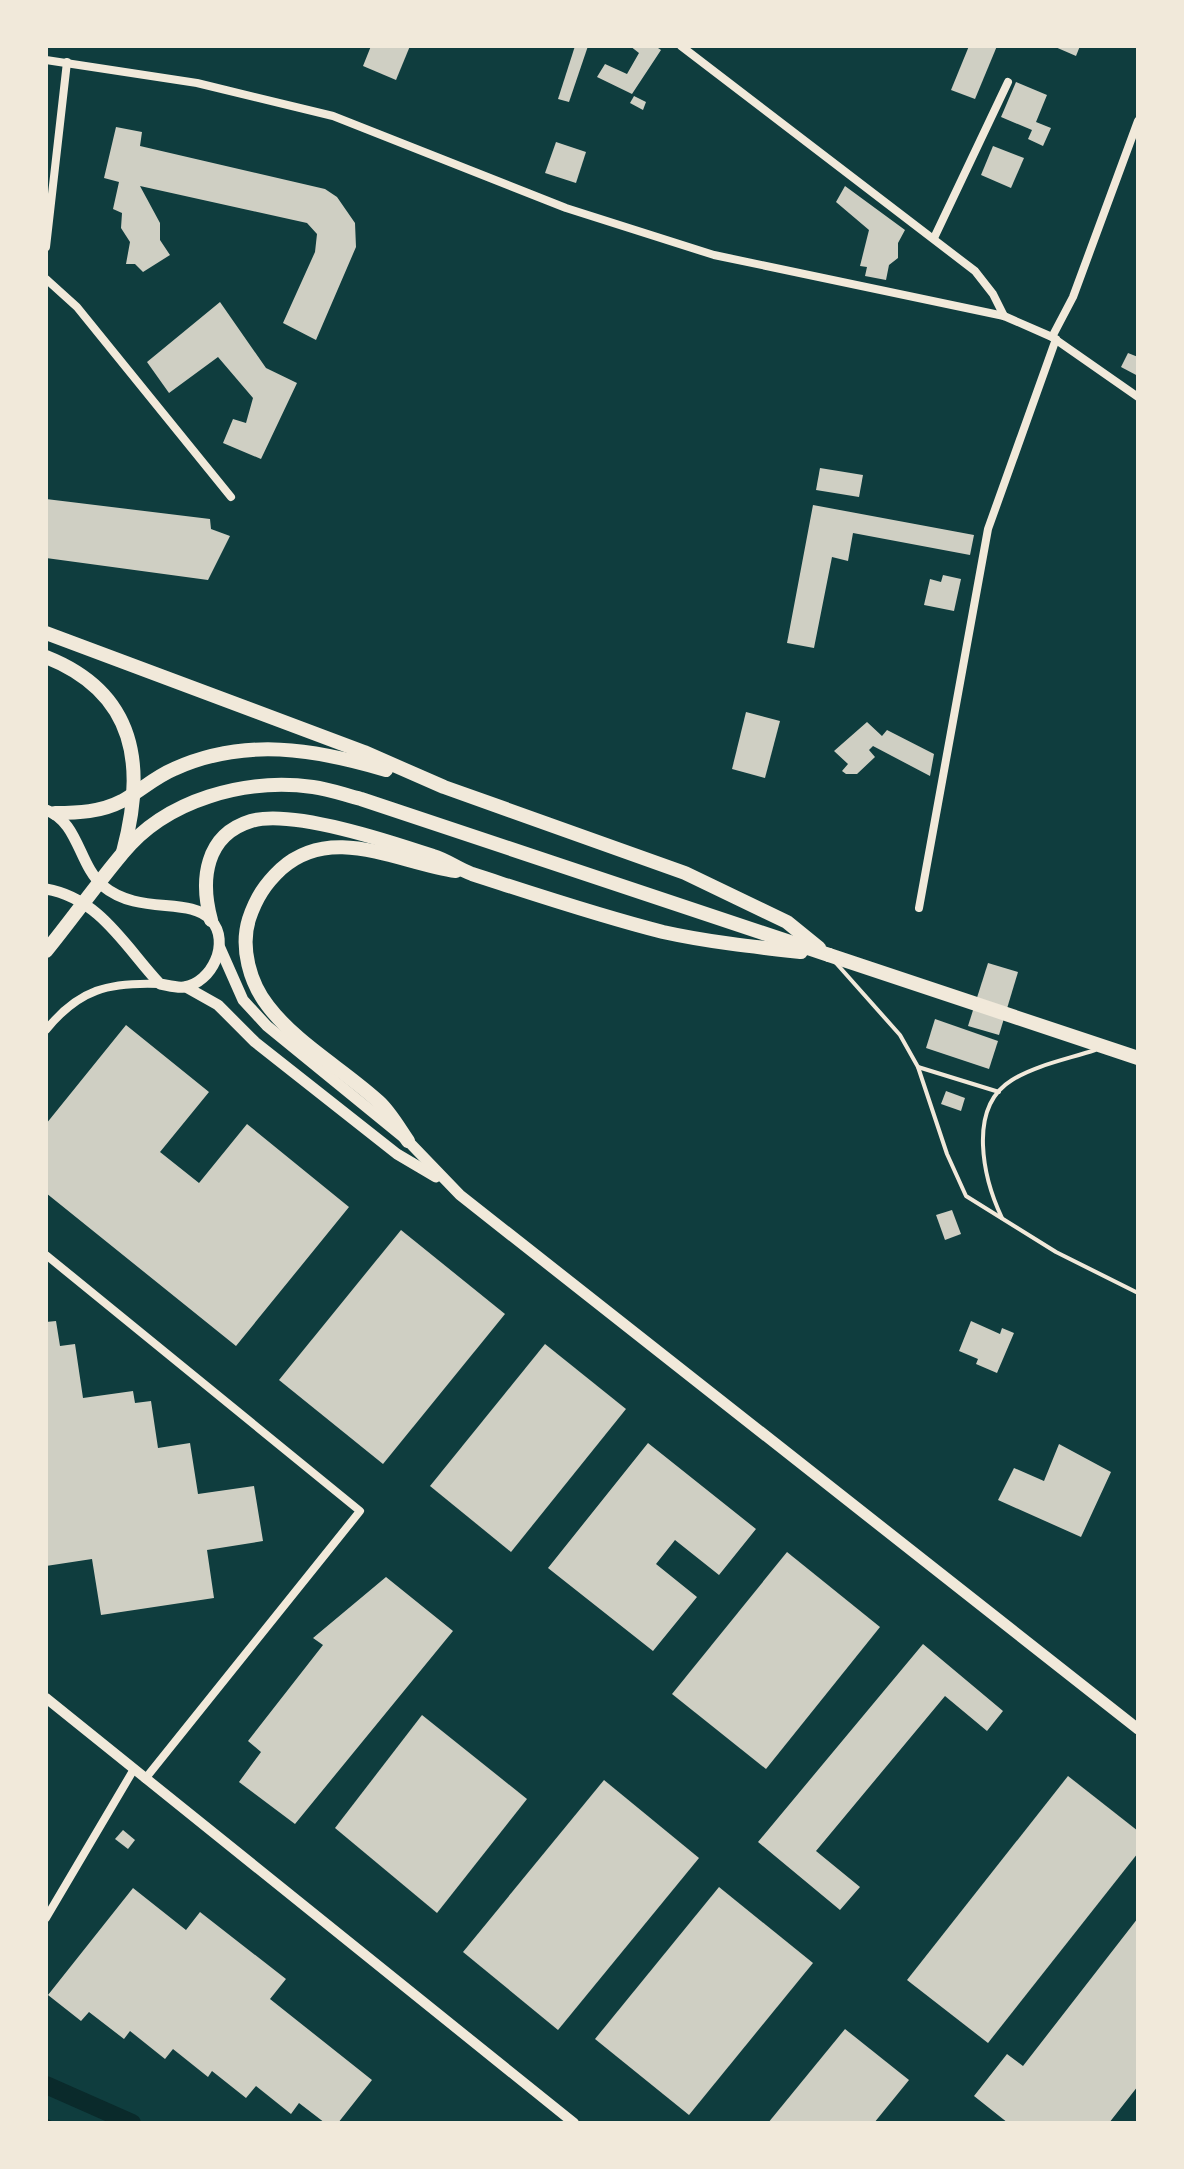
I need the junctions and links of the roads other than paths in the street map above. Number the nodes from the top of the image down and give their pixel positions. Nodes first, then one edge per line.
1 (681, 46) edge
2 (46, 60) edge
3 (67, 62) junction
4 (1008, 82) dead end
5 (1138, 121) edge
6 (934, 238) junction
7 (46, 247) edge
8 (46, 279) edge
9 (1004, 316) junction
10 (1054, 338) junction
11 (1138, 397) edge
12 (231, 497) dead end
13 (46, 633) edge
14 (46, 657) edge
15 (444, 787) junction
16 (51, 811) edge
17 (120, 856) junction
18 (468, 872) junction
19 (46, 889) edge
20 (919, 908) dead end
21 (211, 920) junction
22 (48, 947) edge
23 (220, 948) junction
24 (829, 955) junction
25 (46, 961) edge
26 (160, 984) junction
27 (186, 987) junction
28 (46, 1030) edge
29 (1101, 1048) junction
30 (1138, 1058) edge
31 (1138, 1065) edge
32 (918, 1067) junction
33 (999, 1092) junction
34 (408, 1141) junction
35 (447, 1184) junction
36 (1003, 1220) junction
37 (46, 1255) edge
38 (1138, 1293) edge
39 (46, 1698) edge
40 (1138, 1729) edge
41 (134, 1769) junction
42 (145, 1779) junction
43 (46, 1918) edge
44 (574, 2123) edge

1 - 6 street
2 - 3 street
3 - 7 street
3 - 9 street
4 - 6 street
5 - 10 street
6 - 9 street
8 - 12 street
9 - 10 street
10 - 11 street
10 - 20 street
13 - 15 highway
14 - 17 highway
15 - 16 highway
15 - 24 highway
16 - 21 main road
17 - 22 highway
17 - 24 highway
18 - 21 highway
18 - 24 highway
18 - 34 highway
19 - 26 main road
21 - 23 main road
22 - 25 highway
23 - 27 main road
23 - 34 main road
24 - 29 highway
24 - 32 lane
26 - 27 main road
26 - 28 street
27 - 35 main road
29 - 30 highway
29 - 31 highway
29 - 33 lane
32 - 33 lane
32 - 36 lane
33 - 36 lane
34 - 35 main road
35 - 40 main road
36 - 38 lane
37 - 42 street
39 - 41 street
41 - 42 street
41 - 43 street
42 - 44 street

